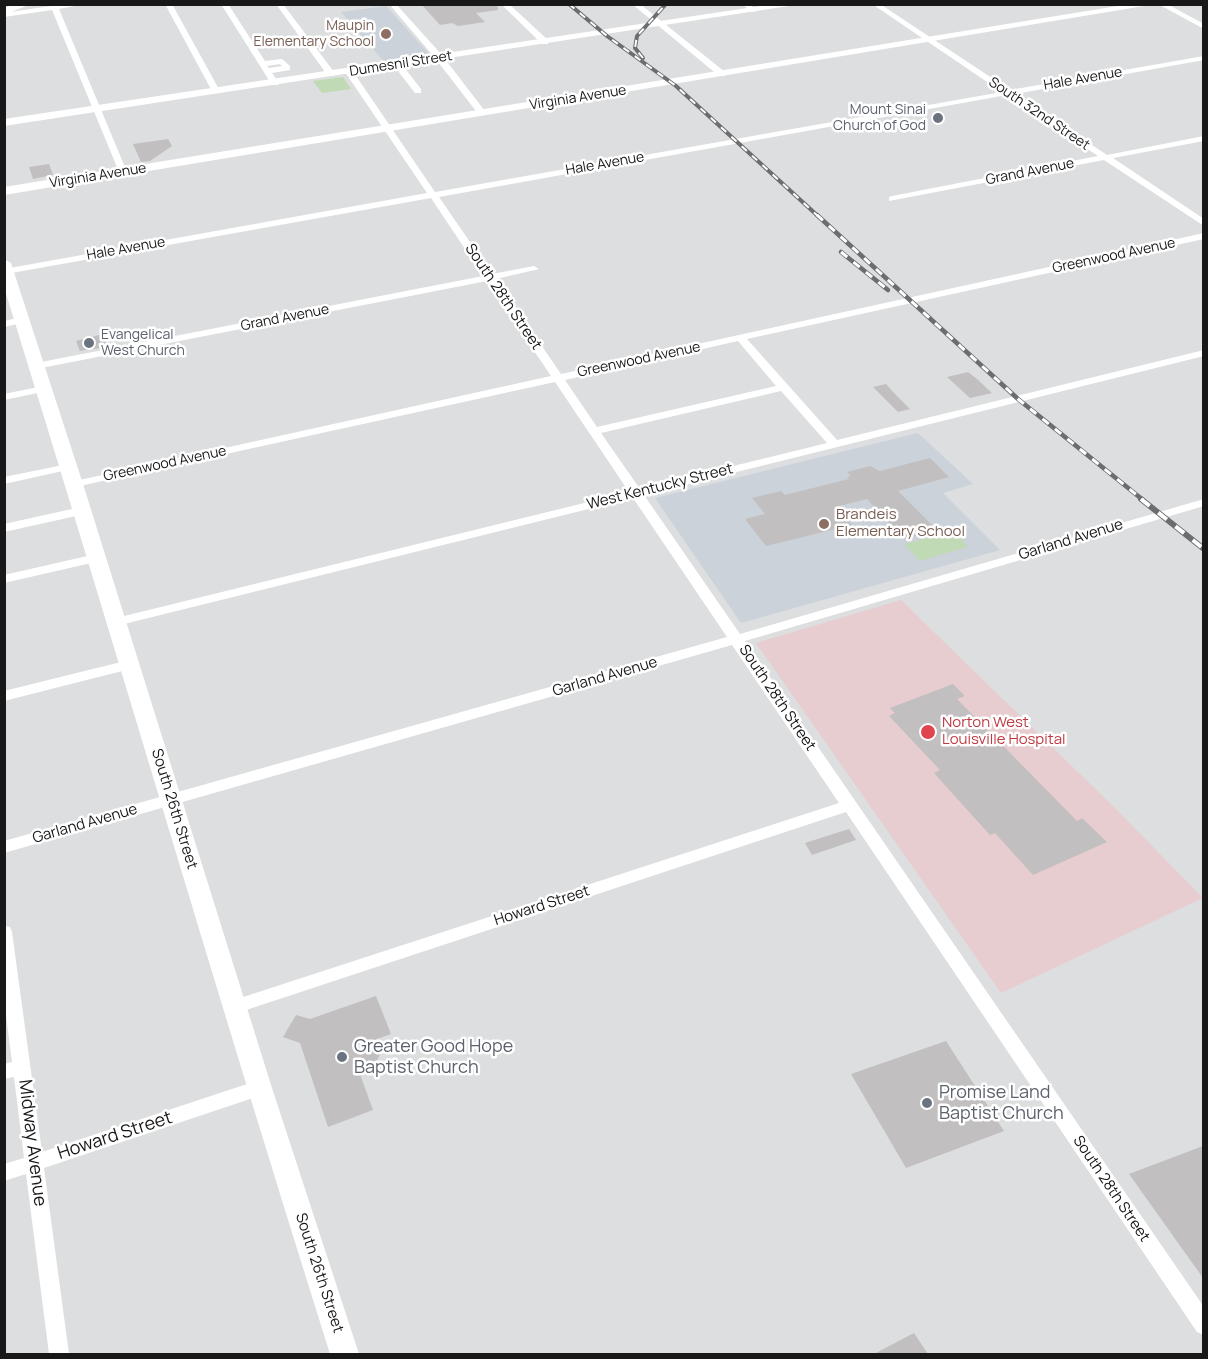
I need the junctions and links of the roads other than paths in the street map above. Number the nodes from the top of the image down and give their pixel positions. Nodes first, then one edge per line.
1 (26, 4) edge
2 (82, 4) edge
3 (168, 4) edge
4 (224, 4) edge
5 (279, 4) edge
6 (392, 4) edge
7 (504, 4) edge
8 (635, 4) edge
9 (797, 4) edge
10 (875, 4) edge
11 (1150, 4) edge
12 (1161, 4) edge
13 (55, 8) junction
14 (750, 8) edge
15 (4, 14) edge
16 (661, 25) junction
17 (1203, 27) edge
18 (930, 41) junction
19 (544, 42) junction
20 (439, 58) junction
21 (1203, 58) edge
22 (397, 64) junction
23 (349, 72) junction
24 (331, 74) junction
25 (722, 74) junction
26 (275, 83) junction
27 (418, 91) dead end
28 (216, 92) junction
29 (1008, 93) junction
30 (97, 110) junction
31 (482, 113) junction
32 (4, 123) edge
33 (388, 129) junction
34 (1203, 138) edge
35 (1104, 157) junction
36 (123, 172) junction
37 (4, 191) edge
38 (433, 195) junction
39 (892, 199) dead end
40 (1203, 223) edge
41 (1203, 236) edge
42 (5, 267) edge
43 (534, 269) dead end
44 (490, 278) junction
45 (22, 320) junction
46 (4, 324) edge
47 (741, 338) junction
48 (1203, 353) edge
49 (36, 366) junction
50 (558, 378) junction
51 (784, 387) junction
52 (43, 389) junction
53 (4, 397) edge
54 (594, 431) junction
55 (834, 444) junction
56 (68, 467) junction
57 (4, 481) edge
58 (75, 484) junction
59 (637, 493) junction
60 (1203, 502) edge
61 (81, 511) junction
62 (4, 528) edge
63 (96, 558) junction
64 (4, 579) edge
65 (116, 622) junction
66 (737, 639) junction
67 (129, 664) junction
68 (4, 696) edge
69 (171, 799) junction
70 (850, 805) junction
71 (4, 847) edge
72 (5, 939) edge
73 (234, 1007) junction
74 (13, 1069) edge
75 (260, 1088) junction
76 (34, 1163) junction
77 (4, 1173) edge
78 (1203, 1325) edge
79 (59, 1354) edge
80 (345, 1354) edge

1 - 15 main road
2 - 13 street
3 - 28 street
4 - 26 street
5 - 24 street
6 - 20 street
7 - 19 street
8 - 16 street
9 - 14 main road, Dumesnil Street
10 - 18 street, South 32nd Street
11 - 18 main road, Virginia Avenue
12 - 17 street
13 - 15 street
13 - 30 street
14 - 16 main road, Dumesnil Street
16 - 19 main road, Dumesnil Street
16 - 25 street
18 - 25 main road, Virginia Avenue
18 - 29 street, South 32nd Street
19 - 20 main road, Dumesnil Street
20 - 22 main road, Dumesnil Street
20 - 31 street
21 - 29 street, Hale Avenue
22 - 23 main road, Dumesnil Street
22 - 27 street
23 - 24 main road, Dumesnil Street
23 - 33 street, South 28th Street
24 - 26 main road, Dumesnil Street
25 - 31 main road, Virginia Avenue
26 - 28 main road, Dumesnil Street
28 - 30 main road, Dumesnil Street
29 - 35 street, South 32nd Street
29 - 38 street, Hale Avenue
30 - 32 main road, Dumesnil Street
30 - 36 street
31 - 33 main road, Virginia Avenue
33 - 36 main road, Virginia Avenue
33 - 38 street, South 28th Street
34 - 35 street, Grand Avenue
35 - 39 street, Grand Avenue
35 - 40 street, South 32nd Street
36 - 37 main road, Virginia Avenue
38 - 42 street, Hale Avenue
38 - 44 street, South 28th Street
41 - 47 street, Greenwood Avenue
42 - 45 main road, South 26th Street
43 - 44 street, Grand Avenue
44 - 49 street, Grand Avenue
44 - 50 street, South 28th Street
45 - 46 street
45 - 49 main road, South 26th Street
47 - 50 street, Greenwood Avenue
47 - 51 street
48 - 55 street, West Kentucky Street
49 - 52 main road, South 26th Street
50 - 54 street, South 28th Street
50 - 58 street, Greenwood Avenue
51 - 54 street
51 - 55 street
52 - 53 street
52 - 56 main road, South 26th Street
54 - 59 street, South 28th Street
55 - 59 street, West Kentucky Street
56 - 57 street
56 - 58 main road, South 26th Street
58 - 61 main road, South 26th Street
59 - 65 street, West Kentucky Street
59 - 66 street, South 28th Street
60 - 66 street, Garland Avenue
61 - 62 street
61 - 63 main road, South 26th Street
63 - 64 street
63 - 65 main road, South 26th Street
65 - 67 main road, South 26th Street
66 - 69 street, Garland Avenue
66 - 70 street, South 28th Street
67 - 68 street
67 - 69 main road, South 26th Street
69 - 71 street, Garland Avenue
69 - 73 main road, South 26th Street
70 - 73 street, Howard Street
70 - 78 street, South 28th Street
72 - 74 street, Midway Avenue
73 - 75 main road, South 26th Street
74 - 76 street, Midway Avenue
75 - 76 street, Howard Street
75 - 80 main road, South 26th Street
76 - 77 street, Howard Street
76 - 79 street, Midway Avenue

